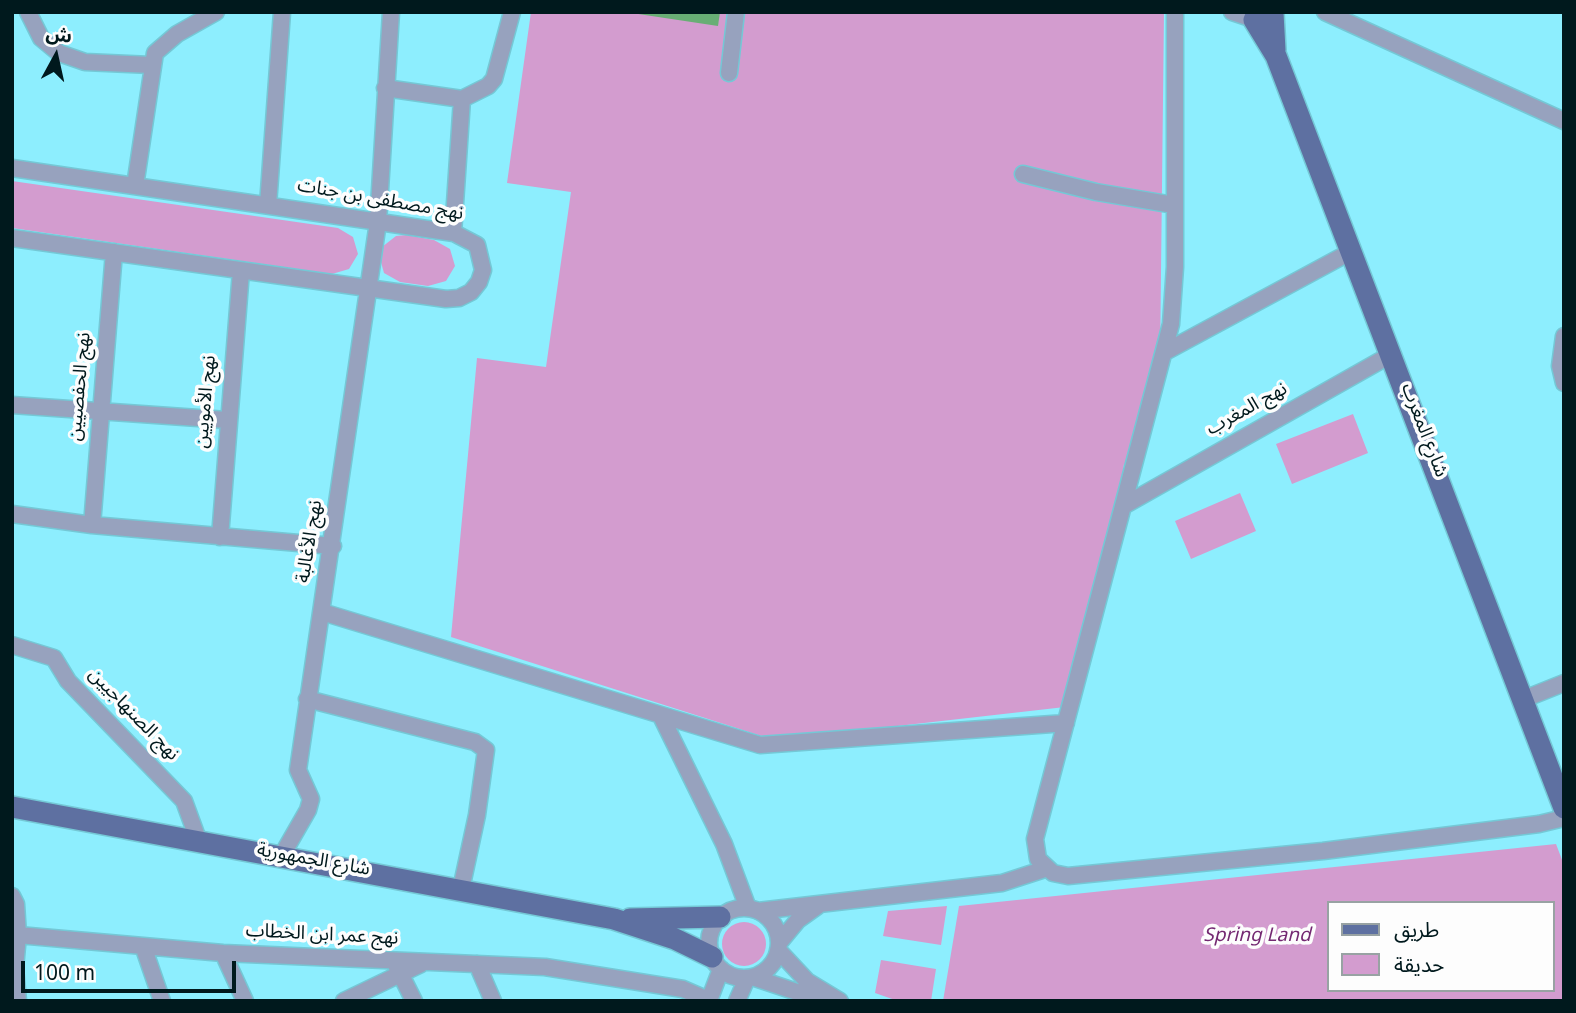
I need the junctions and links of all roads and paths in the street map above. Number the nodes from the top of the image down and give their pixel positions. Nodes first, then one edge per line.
1 (28, 12) edge
2 (216, 12) edge
3 (282, 12) edge
4 (391, 12) edge
5 (512, 12) edge
6 (736, 12) edge
7 (1175, 12) edge
8 (1325, 12) edge
9 (1255, 15) edge
10 (150, 65) junction
11 (729, 73) dead end
12 (385, 88) junction
13 (462, 99) junction
14 (1564, 121) edge
15 (12, 168) edge
16 (1023, 174) dead end
17 (135, 186) junction
18 (268, 205) junction
19 (1174, 205) junction
20 (378, 222) junction
21 (453, 233) junction
22 (12, 238) edge
23 (1352, 251) junction
24 (114, 252) junction
25 (241, 271) junction
26 (369, 288) junction
27 (1564, 336) edge
28 (1165, 352) junction
29 (1392, 354) junction
30 (1564, 383) edge
31 (12, 405) edge
32 (100, 414) junction
33 (227, 420) junction
34 (1125, 505) junction
35 (12, 514) edge
36 (92, 525) junction
37 (220, 537) junction
38 (333, 546) junction
39 (322, 612) junction
40 (12, 645) edge
41 (1564, 683) edge
42 (307, 699) junction
43 (1524, 699) junction
44 (661, 716) junction
45 (1066, 723) junction
46 (12, 807) edge
47 (1564, 808) edge
48 (1564, 818) edge
49 (199, 842) junction
50 (281, 857) junction
51 (734, 869) junction
52 (1045, 869) junction
53 (461, 889) junction
54 (12, 896) edge
55 (824, 902) junction
56 (753, 909) junction
57 (725, 914) junction
58 (614, 919) junction
59 (18, 935) junction
60 (143, 946) junction
61 (779, 947) junction
62 (223, 953) junction
63 (716, 963) junction
64 (477, 964) junction
65 (397, 968) junction
66 (750, 977) junction
67 (663, 985) junction
68 (158, 1000) edge
69 (711, 1000) edge
70 (18, 1001) edge
71 (245, 1001) edge
72 (344, 1001) edge
73 (414, 1001) edge
74 (493, 1001) edge
75 (679, 1001) edge
76 (737, 1001) edge
77 (824, 1001) edge
78 (840, 1001) edge

1 - 10 street
2 - 10 street
3 - 18 street
4 - 12 street, نهج الأغالبة
5 - 13 street
6 - 11 street
7 - 19 street
8 - 14 street
9 - 23 main road, شارع المغرب
10 - 17 street
12 - 13 street
12 - 20 street, نهج الأغالبة
13 - 21 street
15 - 17 street, نهج مصطفى بن جنات
16 - 19 street
17 - 18 street, نهج مصطفى بن جنات
18 - 20 street, نهج مصطفى بن جنات
19 - 28 street
20 - 21 street, نهج مصطفى بن جنات
20 - 26 street, نهج الأغالبة
21 - 26 street, نهج مصطفى بن جنات
22 - 24 street, نهج مصطفى بن جنات
23 - 28 street
23 - 29 main road, شارع المغرب
24 - 25 street, نهج مصطفى بن جنات
24 - 32 street, نهج الحفصيين
25 - 26 street, نهج مصطفى بن جنات
25 - 33 street, نهج الأمويين
26 - 38 street, نهج الأغالبة
27 - 30 street
28 - 34 street
29 - 34 street, نهج المغرب
29 - 43 main road, شارع المغرب
31 - 32 street
32 - 33 street
32 - 36 street, نهج الحفصيين
33 - 37 street, نهج الأمويين
34 - 45 street
35 - 36 street
36 - 37 street
37 - 38 street
38 - 39 street, نهج الأغالبة
39 - 42 street, نهج الأغالبة
39 - 44 street
40 - 49 street, نهج الصنهاجيين
41 - 43 street
42 - 50 street, نهج الأغالبة
42 - 53 street
43 - 47 main road, شارع المغرب
44 - 45 street
44 - 51 street
45 - 52 street
46 - 49 main road, شارع الجمهورية
48 - 52 street
49 - 50 main road, شارع الجمهورية
50 - 53 main road, شارع الجمهورية
51 - 56 street
51 - 57 street
52 - 55 street
53 - 58 main road, شارع الجمهورية
54 - 59 street
55 - 56 street
55 - 61 street
56 - 57 street
56 - 61 street
57 - 58 main road, شارع الجمهورية
57 - 63 street
58 - 63 main road, شارع الجمهورية
59 - 60 street, نهج عمر ابن الخطاب
59 - 70 street
60 - 62 street, نهج عمر ابن الخطاب
60 - 68 street
61 - 66 street
61 - 78 street
62 - 65 street, نهج عمر ابن الخطاب
62 - 71 street
63 - 66 street
63 - 69 street
64 - 65 street, نهج عمر ابن الخطاب
64 - 67 street, نهج عمر ابن الخطاب
64 - 74 street
65 - 72 street
65 - 73 street
66 - 76 street
66 - 77 street
67 - 69 street, نهج عمر ابن الخطاب
67 - 75 street

